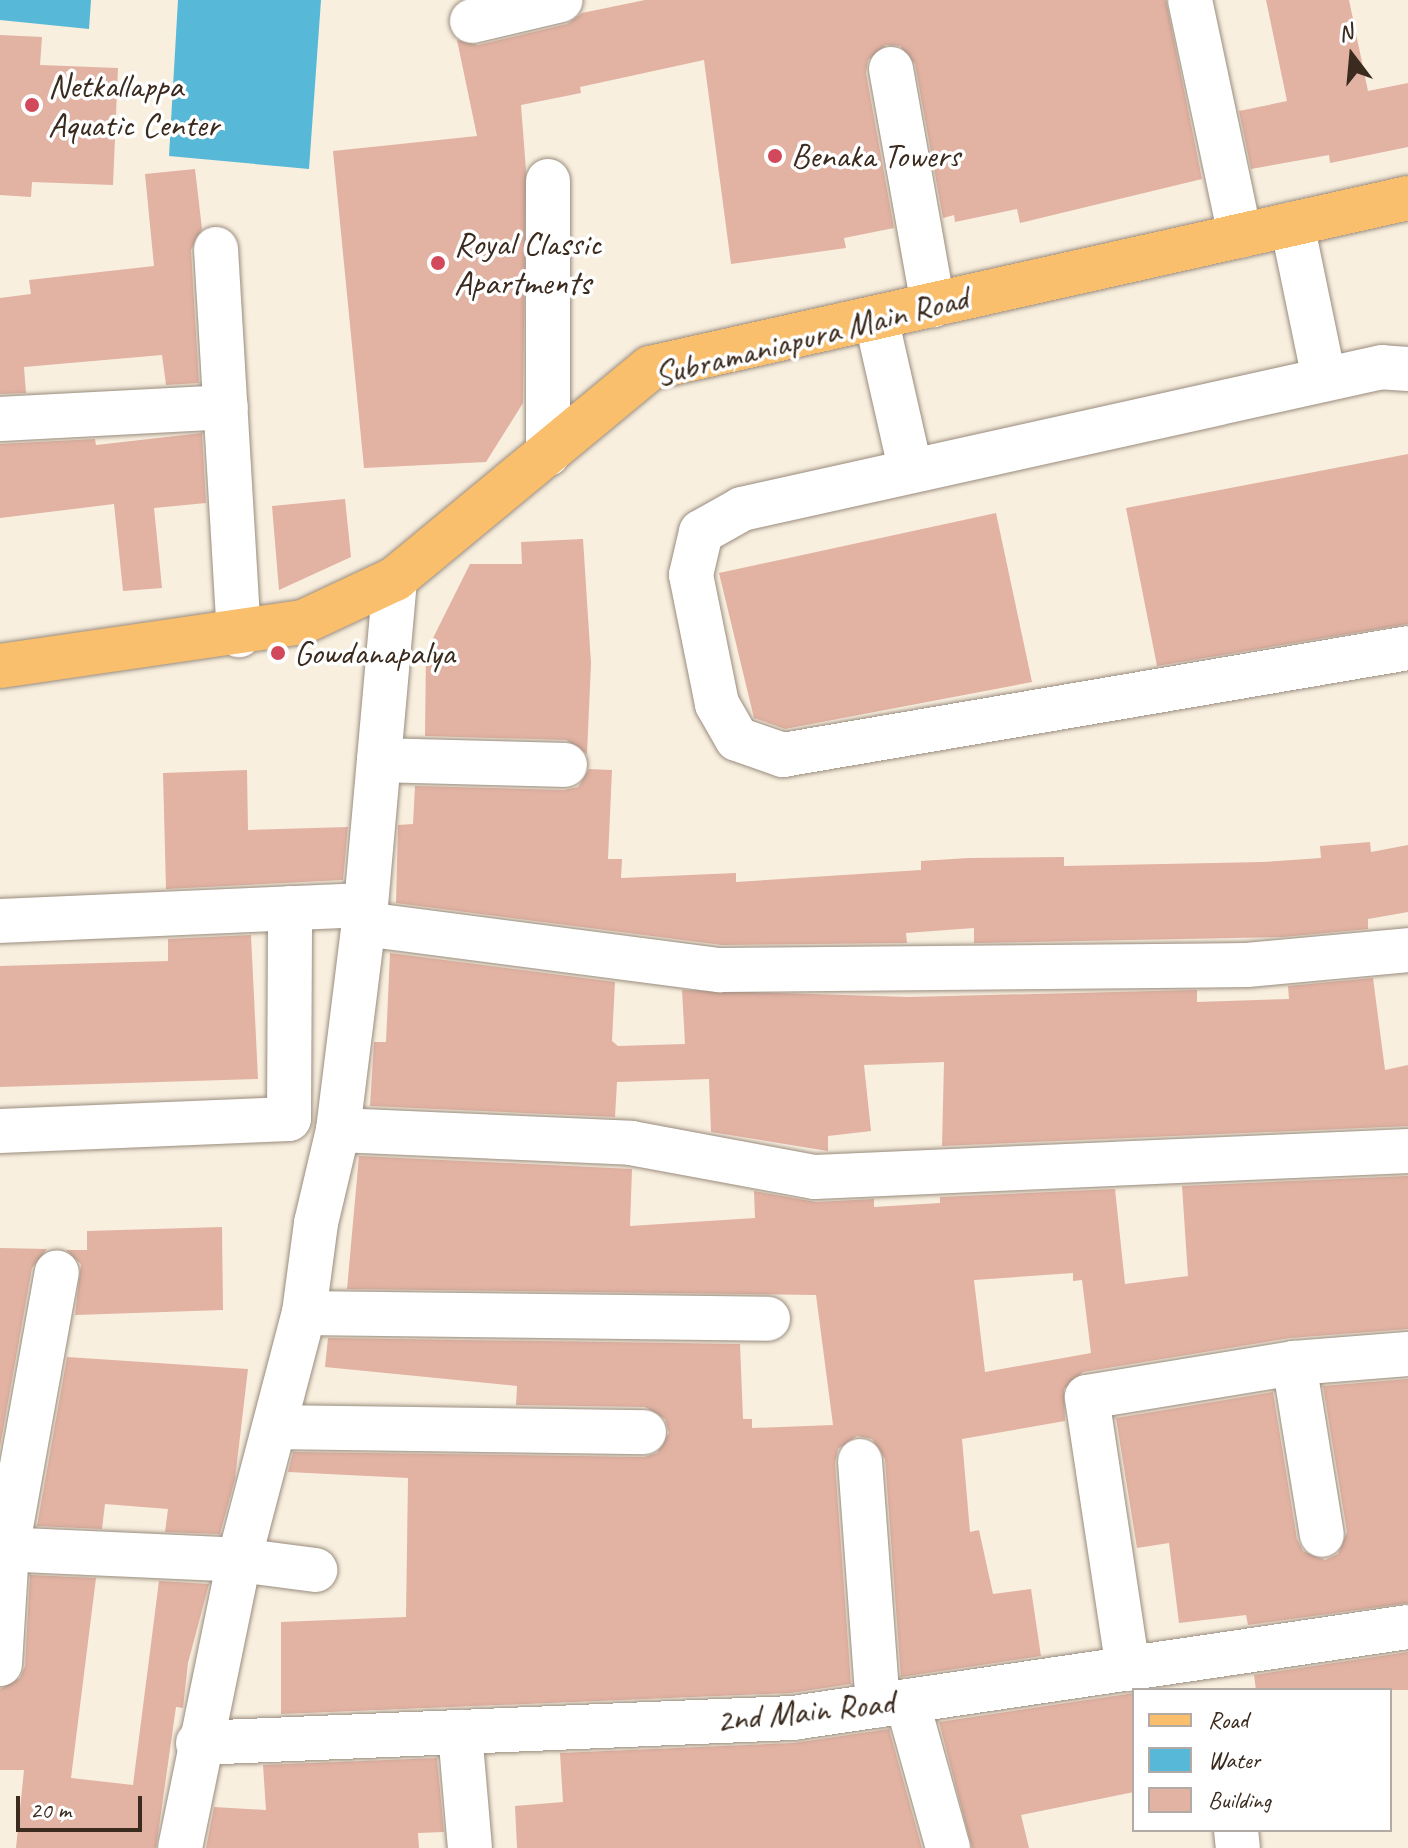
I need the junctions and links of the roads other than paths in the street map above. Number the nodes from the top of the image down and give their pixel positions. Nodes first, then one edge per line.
1 (561, 0) edge
2 (1190, 0) edge
3 (472, 21) dead end
4 (891, 69) dead end
5 (548, 181) dead end
6 (1408, 198) edge
7 (1292, 224) junction
8 (1240, 236) junction
9 (216, 249) dead end
10 (933, 305) junction
11 (876, 318) junction
12 (1408, 369) edge
13 (1324, 379) junction
14 (226, 407) junction
15 (0, 419) edge
16 (548, 454) junction
17 (910, 468) junction
18 (395, 579) junction
19 (239, 635) junction
20 (1408, 648) edge
21 (0, 666) edge
22 (379, 760) junction
23 (565, 765) dead end
24 (290, 908) junction
25 (365, 914) junction
26 (0, 921) edge
27 (1408, 950) edge
28 (338, 1130) junction
29 (0, 1131) edge
30 (1408, 1151) edge
31 (57, 1272) dead end
32 (304, 1313) junction
33 (768, 1319) dead end
34 (1408, 1354) edge
35 (1294, 1363) junction
36 (275, 1427) junction
37 (644, 1432) dead end
38 (860, 1461) dead end
39 (1322, 1535) dead end
40 (4, 1549) edge
41 (239, 1560) junction
42 (315, 1570) dead end
43 (1408, 1627) edge
44 (0, 1664) edge
45 (1128, 1669) junction
46 (1218, 1673) edge
47 (892, 1703) junction
48 (460, 1732) junction
49 (198, 1743) junction
50 (180, 1848) edge
51 (470, 1848) edge
52 (948, 1848) edge

1 - 3 street
2 - 8 street
4 - 10 street
5 - 16 street
6 - 7 main road, Subramaniapura Main Road
7 - 8 main road, Subramaniapura Main Road
7 - 13 street
8 - 10 main road, Subramaniapura Main Road
9 - 14 street
10 - 11 main road, Subramaniapura Main Road
11 - 16 main road, Subramaniapura Main Road
11 - 17 street
12 - 13 street
13 - 17 street
14 - 15 street
14 - 19 street
16 - 18 main road, Subramaniapura Main Road
17 - 20 street
18 - 19 main road, Subramaniapura Main Road
18 - 22 street
19 - 21 main road, Subramaniapura Main Road
22 - 23 street
22 - 25 street
24 - 25 street
24 - 26 street
24 - 29 street
25 - 27 street
25 - 28 street
28 - 30 street
28 - 32 street
31 - 40 street
32 - 33 street
32 - 36 street
34 - 35 street
35 - 39 street
35 - 45 street
36 - 37 street
36 - 41 street
38 - 47 street
40 - 41 street
40 - 44 street
41 - 42 street
41 - 49 street
43 - 46 street, 2nd Main Road
45 - 46 street, 2nd Main Road
45 - 47 street, 2nd Main Road
47 - 48 street, 2nd Main Road
47 - 52 street
48 - 49 street, 2nd Main Road
48 - 51 street
49 - 50 street

